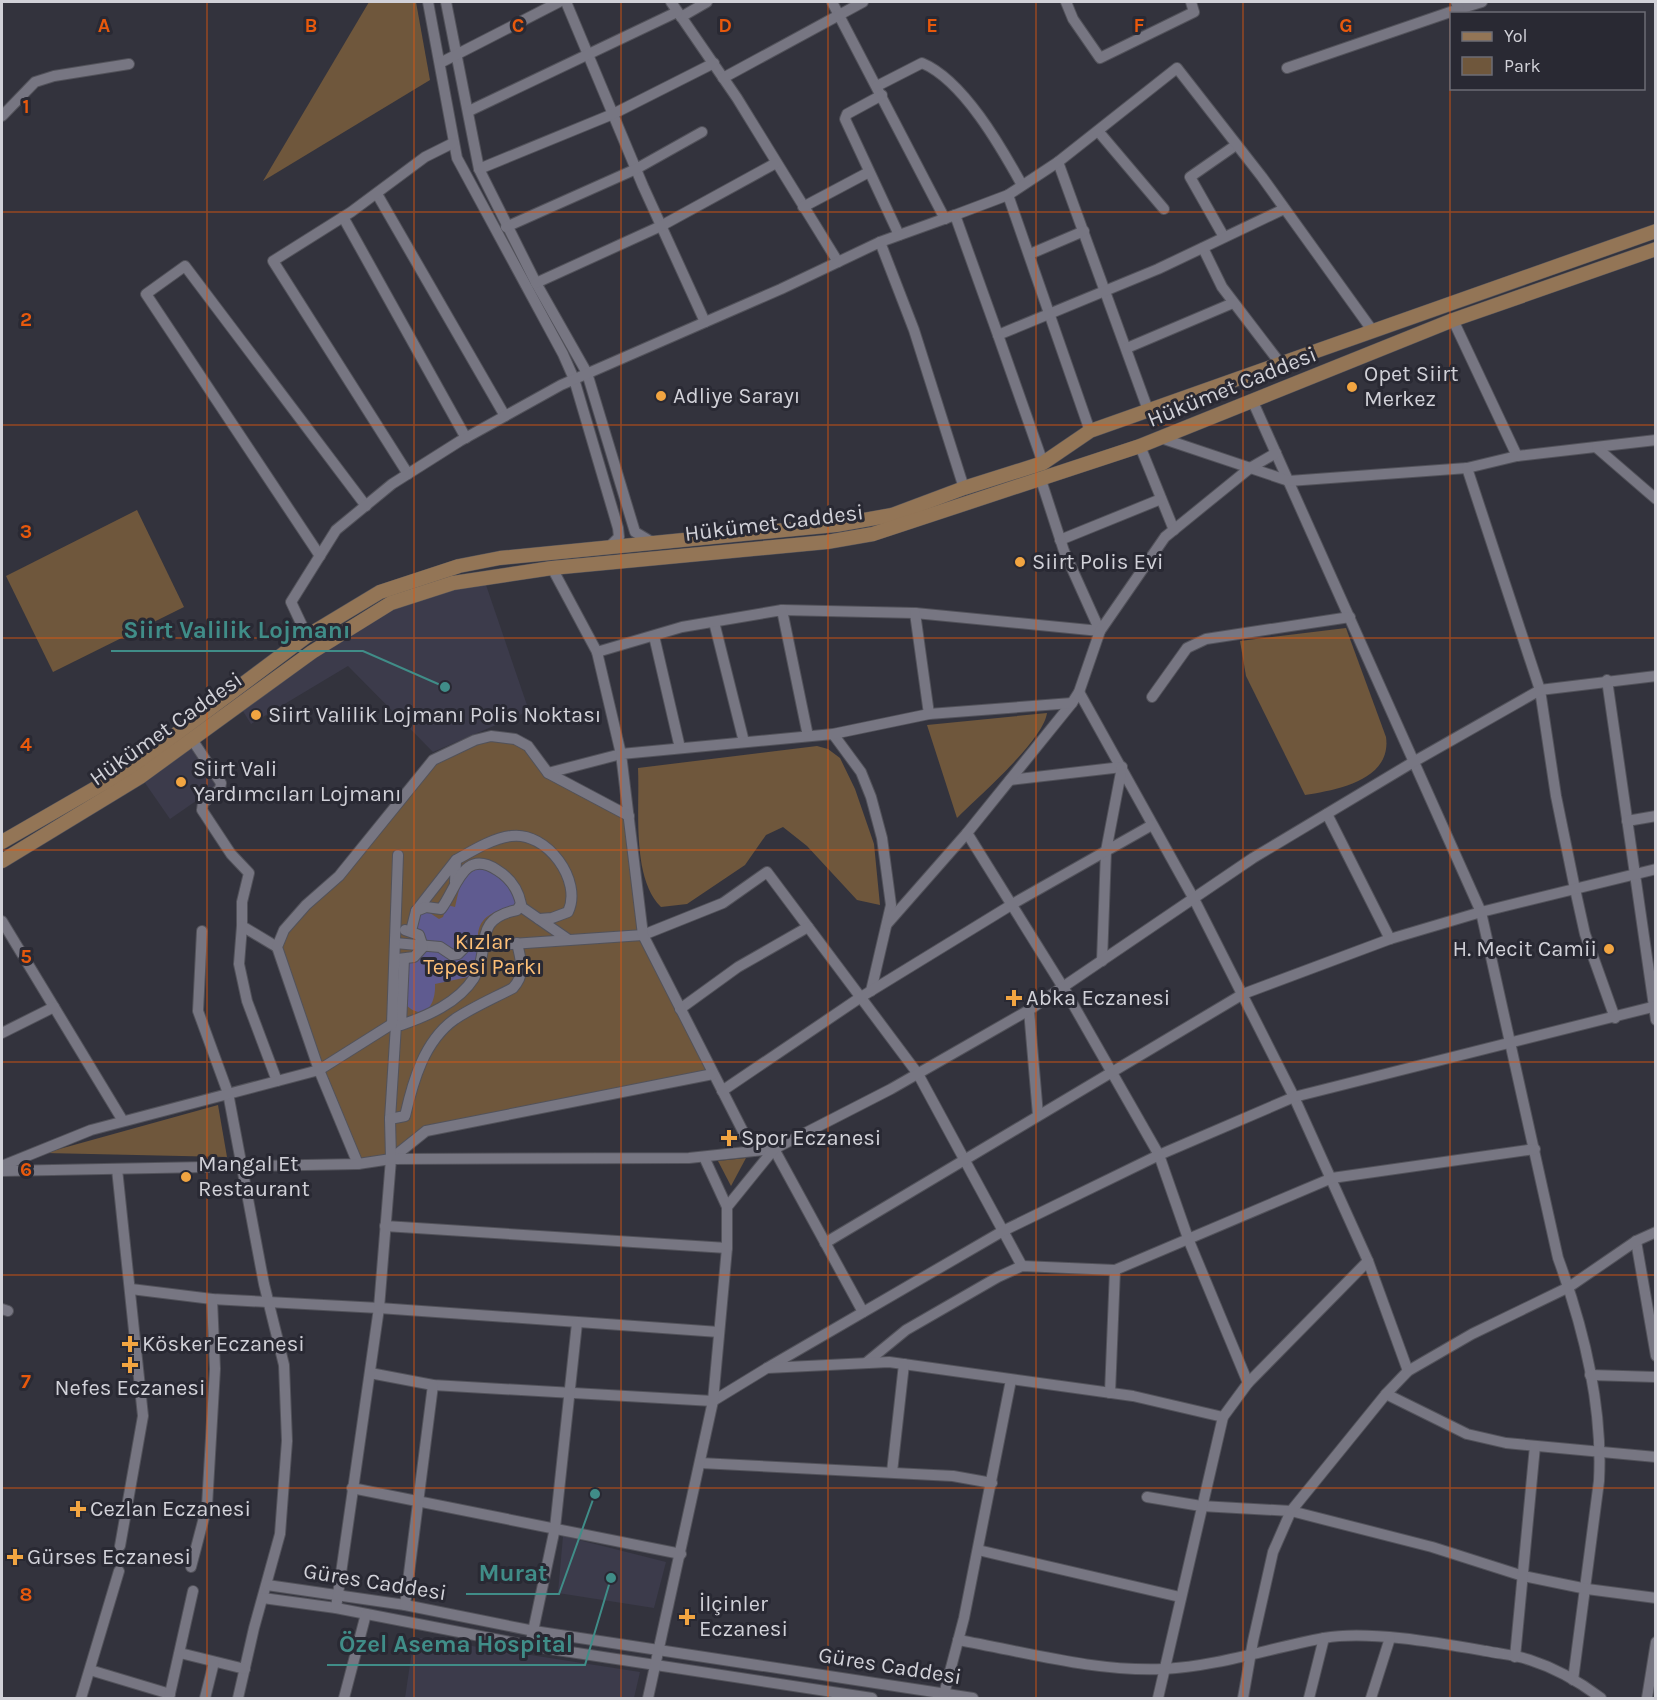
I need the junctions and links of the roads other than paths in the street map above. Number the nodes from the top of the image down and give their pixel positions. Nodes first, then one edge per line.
1 (428, 2) edge
2 (446, 2) edge
3 (559, 2) edge
4 (566, 2) edge
5 (671, 2) edge
6 (708, 2) edge
7 (832, 2) edge
8 (863, 2) edge
9 (1066, 2) edge
10 (1191, 2) edge
11 (1482, 2) edge
12 (1457, 5) edge
13 (679, 14) junction
14 (840, 16) junction
15 (588, 54) junction
16 (456, 55) junction
17 (440, 63) junction
18 (714, 63) junction
19 (129, 64) dead end
20 (1287, 68) dead end
21 (723, 78) junction
22 (879, 90) junction
23 (470, 111) junction
24 (613, 114) junction
25 (2, 116) edge
26 (1098, 131) junction
27 (702, 132) dead end
28 (453, 143) junction
29 (1236, 145) junction
30 (1058, 162) junction
31 (776, 164) junction
32 (479, 169) junction
33 (636, 169) junction
34 (869, 172) junction
35 (1022, 185) junction
36 (376, 194) junction
37 (1008, 195) junction
38 (803, 207) junction
39 (1164, 209) dead end
40 (1284, 209) junction
41 (343, 217) junction
42 (950, 217) junction
43 (661, 226) junction
44 (506, 227) junction
45 (1084, 231) junction
46 (1656, 231) edge
47 (899, 235) junction
48 (1224, 237) junction
49 (880, 242) junction
50 (1203, 248) junction
51 (1656, 249) edge
52 (1029, 254) junction
53 (838, 262) junction
54 (536, 284) junction
55 (1107, 290) junction
56 (1233, 303) junction
57 (1051, 313) junction
58 (1453, 320) junction
59 (705, 322) junction
60 (1372, 330) junction
61 (998, 335) junction
62 (1127, 348) junction
63 (1280, 363) junction
64 (587, 373) junction
65 (574, 379) junction
66 (1253, 402) junction
67 (1148, 411) junction
68 (505, 416) junction
69 (1090, 431) junction
70 (465, 438) junction
71 (1161, 438) junction
72 (1656, 440) edge
73 (1140, 446) junction
74 (1597, 448) junction
75 (1276, 453) junction
76 (1517, 456) junction
77 (1043, 463) junction
78 (1250, 468) junction
79 (1467, 468) junction
80 (408, 474) junction
81 (1041, 480) junction
82 (1289, 481) junction
83 (964, 488) junction
84 (1161, 499) junction
85 (1656, 499) edge
86 (366, 506) junction
87 (1174, 530) junction
88 (1060, 540) junction
89 (655, 544) junction
90 (610, 546) junction
91 (320, 556) junction
92 (552, 568) junction
93 (782, 610) junction
94 (915, 613) junction
95 (1350, 617) junction
96 (714, 622) junction
97 (1100, 631) junction
98 (307, 636) junction
99 (654, 636) junction
100 (597, 652) junction
101 (1656, 676) edge
102 (1607, 680) junction
103 (1540, 690) junction
104 (1079, 692) junction
105 (1152, 698) dead end
106 (1072, 704) junction
107 (929, 714) junction
108 (833, 734) junction
109 (808, 736) junction
110 (193, 741) junction
111 (744, 742) junction
112 (680, 748) junction
113 (621, 754) junction
114 (1415, 761) junction
115 (1122, 767) junction
116 (548, 773) junction
117 (1010, 780) junction
118 (1327, 814) junction
119 (629, 816) junction
120 (1656, 816) edge
121 (1627, 821) junction
122 (1152, 825) junction
123 (967, 832) junction
124 (2, 842) edge
125 (1106, 851) junction
126 (398, 855) dead end
127 (456, 860) junction
128 (2, 861) edge
129 (1656, 869) edge
130 (1634, 873) junction
131 (455, 882) junction
132 (1575, 889) junction
133 (1194, 898) junction
134 (1012, 905) junction
135 (520, 906) junction
136 (416, 911) junction
137 (1481, 912) junction
138 (539, 919) junction
139 (2, 921) edge
140 (886, 924) junction
141 (242, 926) junction
142 (808, 927) junction
143 (395, 930) junction
144 (202, 931) dead end
145 (411, 931) junction
146 (643, 935) junction
147 (1390, 939) junction
148 (569, 940) junction
149 (395, 943) junction
150 (517, 943) junction
151 (423, 945) junction
152 (483, 946) junction
153 (277, 947) junction
154 (399, 959) junction
155 (1102, 961) junction
156 (1063, 987) junction
157 (871, 991) junction
158 (1243, 994) junction
159 (861, 997) junction
160 (54, 1006) junction
161 (1654, 1006) edge
162 (680, 1010) junction
163 (1029, 1010) junction
164 (1615, 1018) junction
165 (1656, 1020) edge
166 (396, 1024) junction
167 (2, 1033) edge
168 (1511, 1043) junction
169 (319, 1070) junction
170 (1112, 1072) junction
171 (713, 1074) junction
172 (918, 1074) junction
173 (277, 1081) junction
174 (722, 1091) junction
175 (228, 1093) junction
176 (1294, 1097) junction
177 (1038, 1115) junction
178 (390, 1119) junction
179 (123, 1121) junction
180 (774, 1149) junction
181 (1535, 1149) junction
182 (753, 1151) junction
183 (1160, 1155) junction
184 (704, 1157) junction
185 (963, 1158) junction
186 (391, 1159) junction
187 (358, 1164) junction
188 (242, 1165) junction
189 (2, 1166) edge
190 (117, 1169) junction
191 (2, 1171) edge
192 (1332, 1178) junction
193 (727, 1207) junction
194 (385, 1226) junction
195 (1003, 1232) junction
196 (1656, 1232) edge
197 (1189, 1241) junction
198 (1636, 1241) junction
199 (825, 1243) junction
200 (726, 1248) junction
201 (1368, 1260) junction
202 (1022, 1266) junction
203 (1115, 1270) junction
204 (1569, 1287) junction
205 (131, 1289) junction
206 (212, 1299) junction
207 (269, 1301) junction
208 (379, 1308) junction
209 (863, 1312) junction
210 (577, 1323) junction
211 (719, 1332) junction
212 (1656, 1356) edge
213 (867, 1362) junction
214 (904, 1364) junction
215 (767, 1368) junction
216 (1408, 1371) junction
217 (370, 1373) junction
218 (1590, 1375) junction
219 (1656, 1377) edge
220 (1011, 1380) junction
221 (1248, 1383) junction
222 (433, 1385) junction
223 (570, 1392) junction
224 (1110, 1393) junction
225 (1386, 1394) junction
226 (713, 1401) junction
227 (1223, 1417) junction
228 (1535, 1446) junction
229 (1601, 1452) junction
230 (1656, 1457) edge
231 (700, 1463) junction
232 (892, 1472) junction
233 (992, 1483) junction
234 (352, 1488) junction
235 (1147, 1497) dead end
236 (418, 1501) junction
237 (1201, 1506) junction
238 (1291, 1510) junction
239 (555, 1528) junction
240 (120, 1546) dead end
241 (978, 1550) junction
242 (681, 1554) junction
243 (191, 1568) dead end
244 (119, 1571) dead end
245 (1523, 1576) junction
246 (267, 1585) junction
247 (1587, 1589) junction
248 (193, 1591) dead end
249 (338, 1594) junction
250 (1180, 1597) junction
251 (263, 1598) junction
252 (1656, 1598) edge
253 (405, 1605) junction
254 (336, 1608) junction
255 (366, 1614) junction
256 (534, 1631) junction
257 (1324, 1638) junction
258 (1390, 1638) junction
259 (958, 1640) junction
260 (1656, 1642) edge
261 (531, 1646) junction
262 (661, 1650) junction
263 (180, 1653) junction
264 (1251, 1657) junction
265 (1515, 1657) junction
266 (214, 1662) junction
267 (657, 1666) junction
268 (244, 1669) junction
269 (1164, 1669) junction
270 (90, 1670) junction
271 (1574, 1680) junction
272 (821, 1694) edge
273 (169, 1696) edge
274 (943, 1697) edge
275 (1596, 1697) edge
276 (81, 1698) edge
277 (205, 1698) edge
278 (238, 1698) edge
279 (344, 1698) edge
280 (648, 1698) edge
281 (872, 1698) edge
282 (973, 1698) edge
283 (1158, 1698) edge
284 (1243, 1698) edge
285 (1309, 1698) edge
286 (1371, 1698) edge
287 (1647, 1698) edge

1 - 17 street
2 - 16 street
3 - 16 street
4 - 15 street
5 - 13 street
6 - 13 street
7 - 14 street
8 - 14 street
9 - 10 street
11 - 12 street
12 - 20 street
13 - 15 street
13 - 18 street
14 - 21 street
14 - 22 street
15 - 23 street
15 - 24 street
16 - 17 street
16 - 23 street
17 - 28 street
18 - 21 street
18 - 24 street
19 - 25 street
21 - 31 street
22 - 34 street
22 - 35 street
22 - 42 street
23 - 32 street
24 - 32 street
24 - 33 street
26 - 29 street
26 - 30 street
26 - 39 street
27 - 33 street
28 - 36 street
28 - 65 street
29 - 40 street
29 - 48 street
30 - 35 street
30 - 45 street
31 - 38 street
31 - 43 street
32 - 44 street
33 - 43 street
33 - 44 street
34 - 38 street
34 - 47 street
35 - 37 street
36 - 41 street
36 - 68 street
37 - 42 street
37 - 52 street
38 - 53 street
40 - 48 street
40 - 60 street
41 - 70 street
41 - 80 street
42 - 47 street
42 - 61 street
43 - 54 street
43 - 59 street
44 - 54 street
45 - 52 street
45 - 55 street
46 - 60 main road
47 - 49 street
48 - 50 street
49 - 53 street
49 - 83 street
50 - 55 street
50 - 56 street
51 - 58 main road, Hükümet Caddesi
52 - 57 street
53 - 59 street
54 - 64 street
55 - 57 street
55 - 62 street
56 - 62 street
56 - 63 street
57 - 61 street
57 - 69 street
58 - 66 main road, Hükümet Caddesi
58 - 76 street
59 - 64 street
60 - 63 main road
61 - 77 street
62 - 67 street
63 - 67 main road
64 - 65 street
64 - 89 street
65 - 68 street
65 - 90 street
66 - 71 main road, Hükümet Caddesi
66 - 75 street
67 - 69 main road
68 - 70 street
69 - 77 main road
70 - 80 street
71 - 73 main road, Hükümet Caddesi
71 - 78 street
72 - 74 street
73 - 81 main road, Hükümet Caddesi
73 - 84 street
74 - 76 street
74 - 85 street
75 - 78 street
75 - 82 street
76 - 79 street
77 - 83 main road
78 - 82 street
78 - 87 street
79 - 82 street
79 - 103 street
80 - 86 street
81 - 88 street
81 - 92 main road, Hükümet Caddesi
82 - 95 street
83 - 89 main road
84 - 87 street
84 - 88 street
86 - 91 street
86 - 91 street
87 - 97 street
88 - 97 street
89 - 90 main road
90 - 98 main road
91 - 98 street
92 - 100 street
92 - 110 main road, Hükümet Caddesi
93 - 94 street
93 - 96 street
93 - 109 street
94 - 97 street
94 - 107 street
95 - 105 street
95 - 114 street
96 - 99 street
96 - 111 street
97 - 104 street
98 - 124 main road
99 - 100 street
99 - 112 street
100 - 113 street
101 - 102 street
102 - 103 street
102 - 121 street
103 - 114 street
103 - 132 street
104 - 106 street
104 - 115 street
106 - 107 street
106 - 117 street
107 - 108 street
108 - 109 street
108 - 140 street
109 - 111 street
110 - 128 main road, Hükümet Caddesi
110 - 141 street
111 - 112 street
112 - 113 street
113 - 116 street
113 - 119 street
114 - 118 street
114 - 137 street
115 - 117 street
115 - 122 street
115 - 125 street
116 - 119 street
116 - 153 street
117 - 123 street
118 - 133 street
118 - 147 street
119 - 146 street
120 - 121 street
121 - 130 street
122 - 125 street
122 - 133 street
123 - 134 street
123 - 140 street
125 - 134 street
125 - 155 street
126 - 143 street
127 - 131 street
127 - 136 street
127 - 138 street
129 - 130 street
130 - 132 street
130 - 161 street
131 - 135 street
131 - 136 street
132 - 137 street
132 - 164 street
133 - 155 street
133 - 158 street
134 - 156 street
134 - 157 street
135 - 138 street
135 - 152 street
136 - 145 street
137 - 147 street
137 - 168 street
138 - 148 street
139 - 160 street
140 - 157 street
141 - 153 street
141 - 173 street
142 - 146 street
142 - 159 street
142 - 162 street
143 - 145 street
143 - 149 street
144 - 175 street
145 - 151 street
146 - 148 street
146 - 162 street
147 - 158 street
148 - 150 street
149 - 151 street
149 - 154 street
150 - 152 street
150 - 178 street
151 - 152 street
151 - 154 street
152 - 166 street
153 - 169 street
154 - 166 street
155 - 156 street
156 - 163 street
156 - 170 street
157 - 159 street
158 - 170 street
158 - 176 street
159 - 172 street
159 - 174 street
160 - 167 street
160 - 179 street
161 - 164 street
161 - 165 street
162 - 171 street
163 - 172 street
163 - 177 street
164 - 168 street
166 - 169 street
166 - 178 street
168 - 176 street
168 - 181 street
169 - 173 street
169 - 187 street
170 - 177 street
170 - 183 street
171 - 174 street
171 - 186 street
172 - 180 street
172 - 185 street
173 - 175 street
174 - 182 street
175 - 179 street
175 - 188 street
176 - 183 street
176 - 192 street
177 - 185 street
178 - 186 street
179 - 189 street
180 - 182 street
180 - 193 street
180 - 199 street
181 - 192 street
181 - 204 street
182 - 184 street
183 - 195 street
183 - 197 street
184 - 186 street
184 - 193 street
185 - 195 street
185 - 199 street
186 - 187 street
186 - 194 street
187 - 188 street
188 - 190 street
188 - 207 street
190 - 191 street
190 - 205 street
192 - 197 street
192 - 201 street
193 - 200 street
194 - 200 street
194 - 208 street
195 - 202 street
195 - 209 street
196 - 198 street
197 - 203 street
197 - 221 street
198 - 204 street
198 - 212 street
199 - 209 street
200 - 211 street
201 - 216 street
201 - 221 street
202 - 203 street
202 - 213 street
203 - 224 street
204 - 216 street
204 - 218 street
205 - 206 street
205 - 240 street
206 - 207 street
206 - 243 street
207 - 208 street
207 - 246 street
208 - 210 street
208 - 217 street
209 - 215 street
210 - 211 street
210 - 223 street
211 - 226 street
213 - 214 street
213 - 215 street
214 - 220 street
214 - 232 street
215 - 226 street
216 - 225 street
217 - 222 street
217 - 234 street
218 - 219 street
218 - 229 street
220 - 224 street
220 - 233 street
221 - 227 street
222 - 223 street
222 - 236 street
223 - 226 street
223 - 239 street
224 - 227 street
225 - 228 street
225 - 238 street
226 - 231 street
227 - 237 street
228 - 229 street
228 - 245 street
229 - 230 street
229 - 247 street
231 - 232 street
231 - 242 street
232 - 233 street
233 - 241 street
234 - 236 street
234 - 249 street
235 - 237 street
236 - 239 street
236 - 253 street
237 - 238 street
237 - 250 street
238 - 245 street
238 - 264 street
239 - 242 street
239 - 256 street
241 - 250 street
241 - 259 street
242 - 262 street
244 - 270 street
245 - 247 street
245 - 265 street
246 - 249 street, Güres Caddesi
246 - 251 street
247 - 252 street
247 - 271 street
248 - 263 street
249 - 253 street, Güres Caddesi
249 - 254 street
250 - 269 street
251 - 254 street
251 - 268 street
253 - 256 street, Güres Caddesi
254 - 255 street
255 - 261 street
255 - 279 street
256 - 261 street
256 - 262 street, Güres Caddesi
257 - 258 street
257 - 264 street
257 - 285 street
258 - 265 street
258 - 286 street
259 - 269 street
259 - 274 street
260 - 287 street
261 - 267 street
262 - 267 street
262 - 274 street, Güres Caddesi
263 - 266 street
263 - 273 street
264 - 269 street
264 - 284 street
265 - 271 street
266 - 268 street
266 - 277 street
267 - 272 street
267 - 280 street
268 - 278 street
269 - 283 street
270 - 273 street
270 - 276 street
271 - 275 street
272 - 281 street
274 - 282 street, Güres Caddesi

